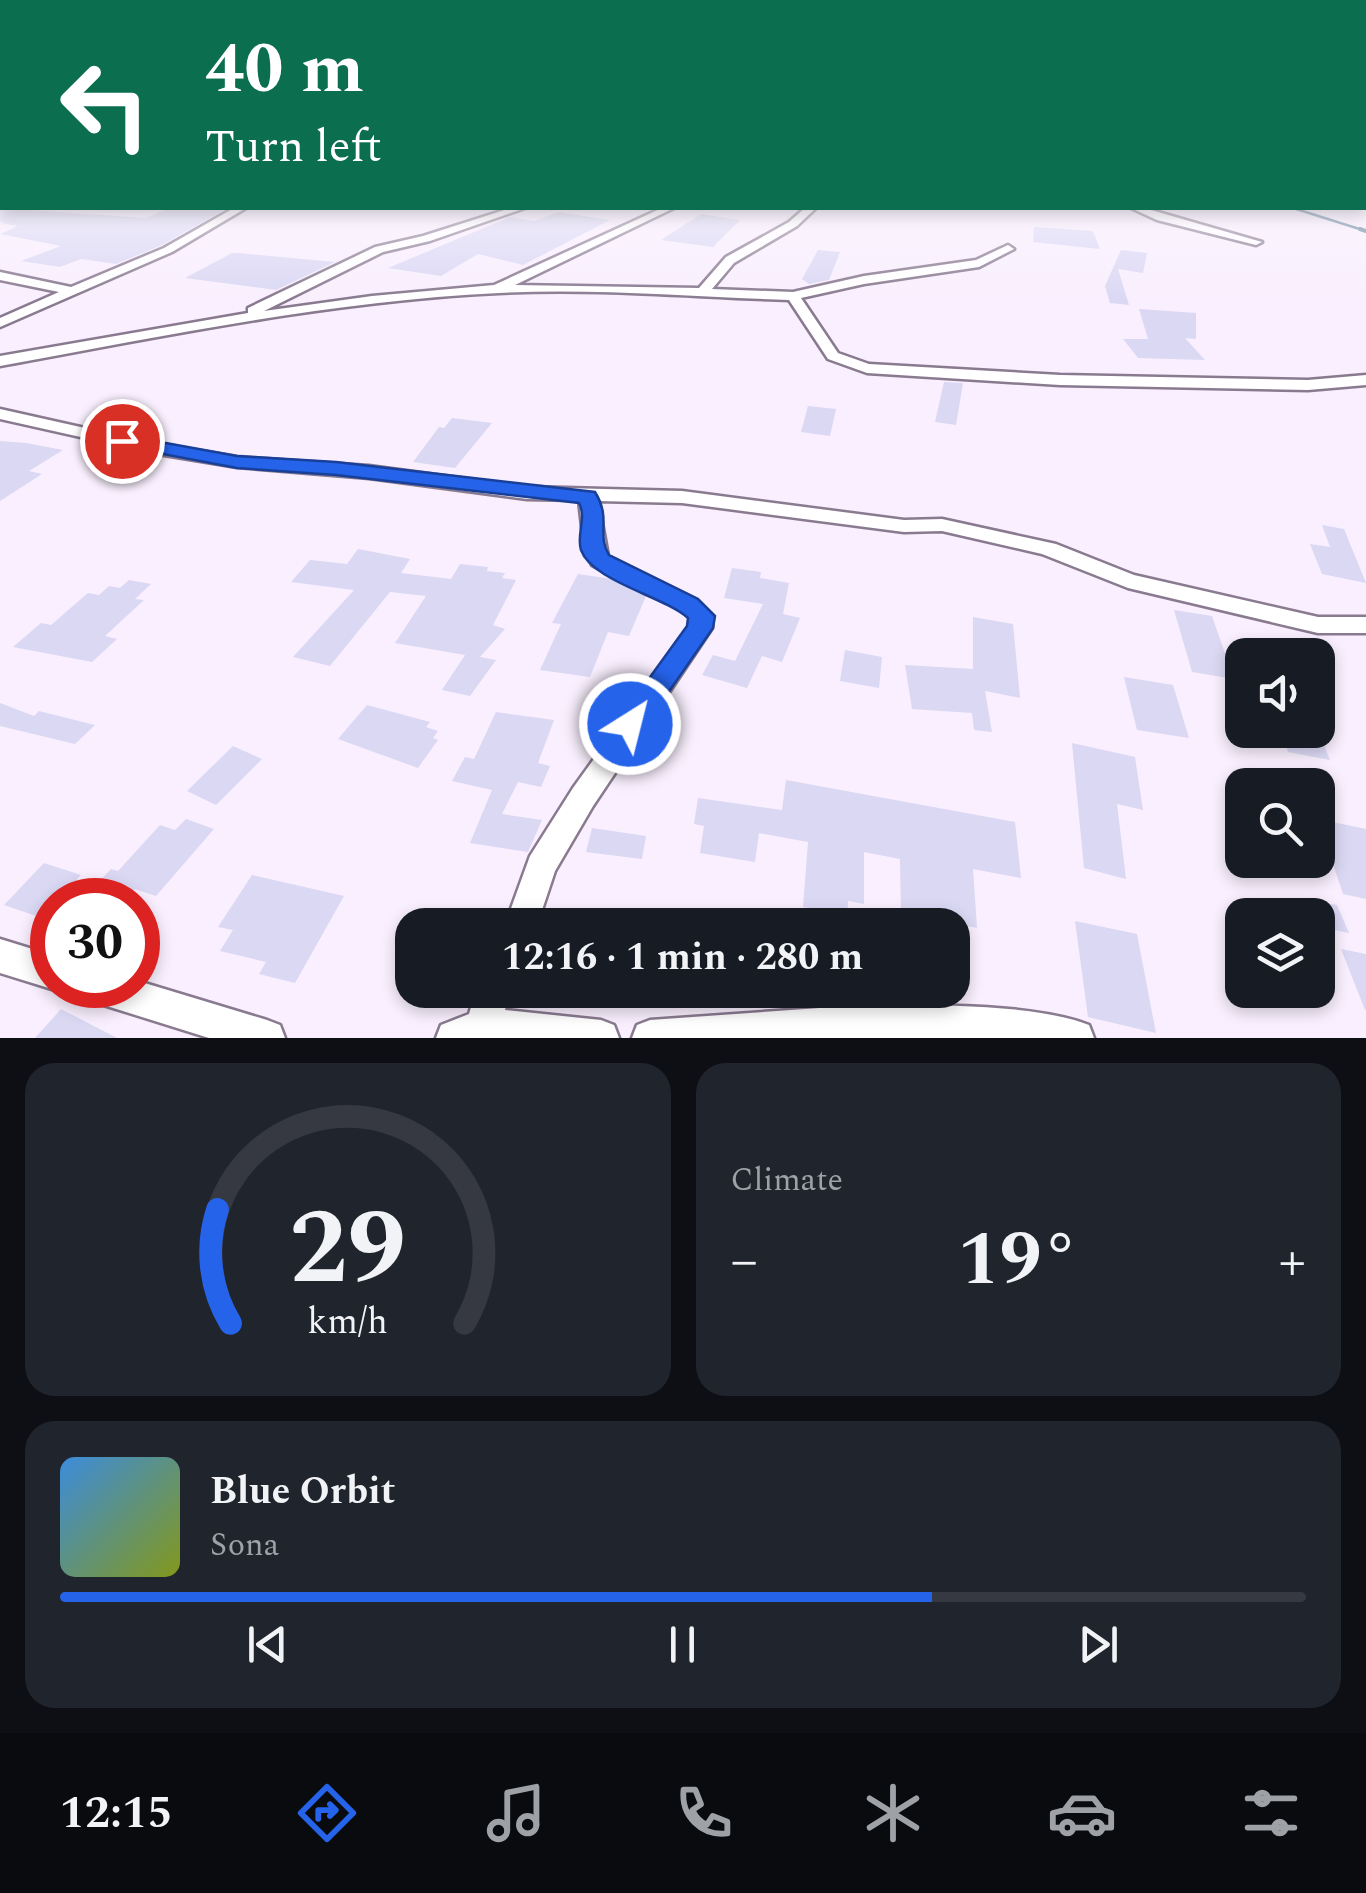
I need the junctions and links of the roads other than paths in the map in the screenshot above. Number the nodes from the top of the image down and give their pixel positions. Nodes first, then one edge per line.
1 (238, 210) edge
2 (514, 210) edge
3 (665, 210) edge
4 (809, 210) edge
5 (1141, 210) edge
6 (1256, 242) dead end
7 (1008, 249) dead end
8 (0, 276) edge
9 (494, 289) junction
10 (71, 291) junction
11 (702, 293) junction
12 (794, 296) junction
13 (239, 318) junction
14 (0, 324) edge
15 (0, 361) edge
16 (1366, 380) edge
17 (0, 414) edge
18 (587, 497) junction
19 (1366, 625) edge
20 (527, 908) edge
21 (0, 956) edge
22 (30, 965) edge
23 (160, 1005) edge
24 (483, 1008) edge
25 (468, 1032) edge
26 (267, 1038) edge
27 (600, 1038) edge
28 (650, 1038) edge
29 (1076, 1038) edge

1 - 10 street
2 - 13 street
3 - 9 street
4 - 11 street
5 - 6 street
7 - 12 street
8 - 10 street
9 - 11 street
9 - 13 street
10 - 14 street
11 - 12 street
12 - 16 street
13 - 15 street
17 - 18 street
18 - 19 street
18 - 20 street
21 - 22 street
23 - 26 street
24 - 25 street
25 - 27 street
28 - 29 street

